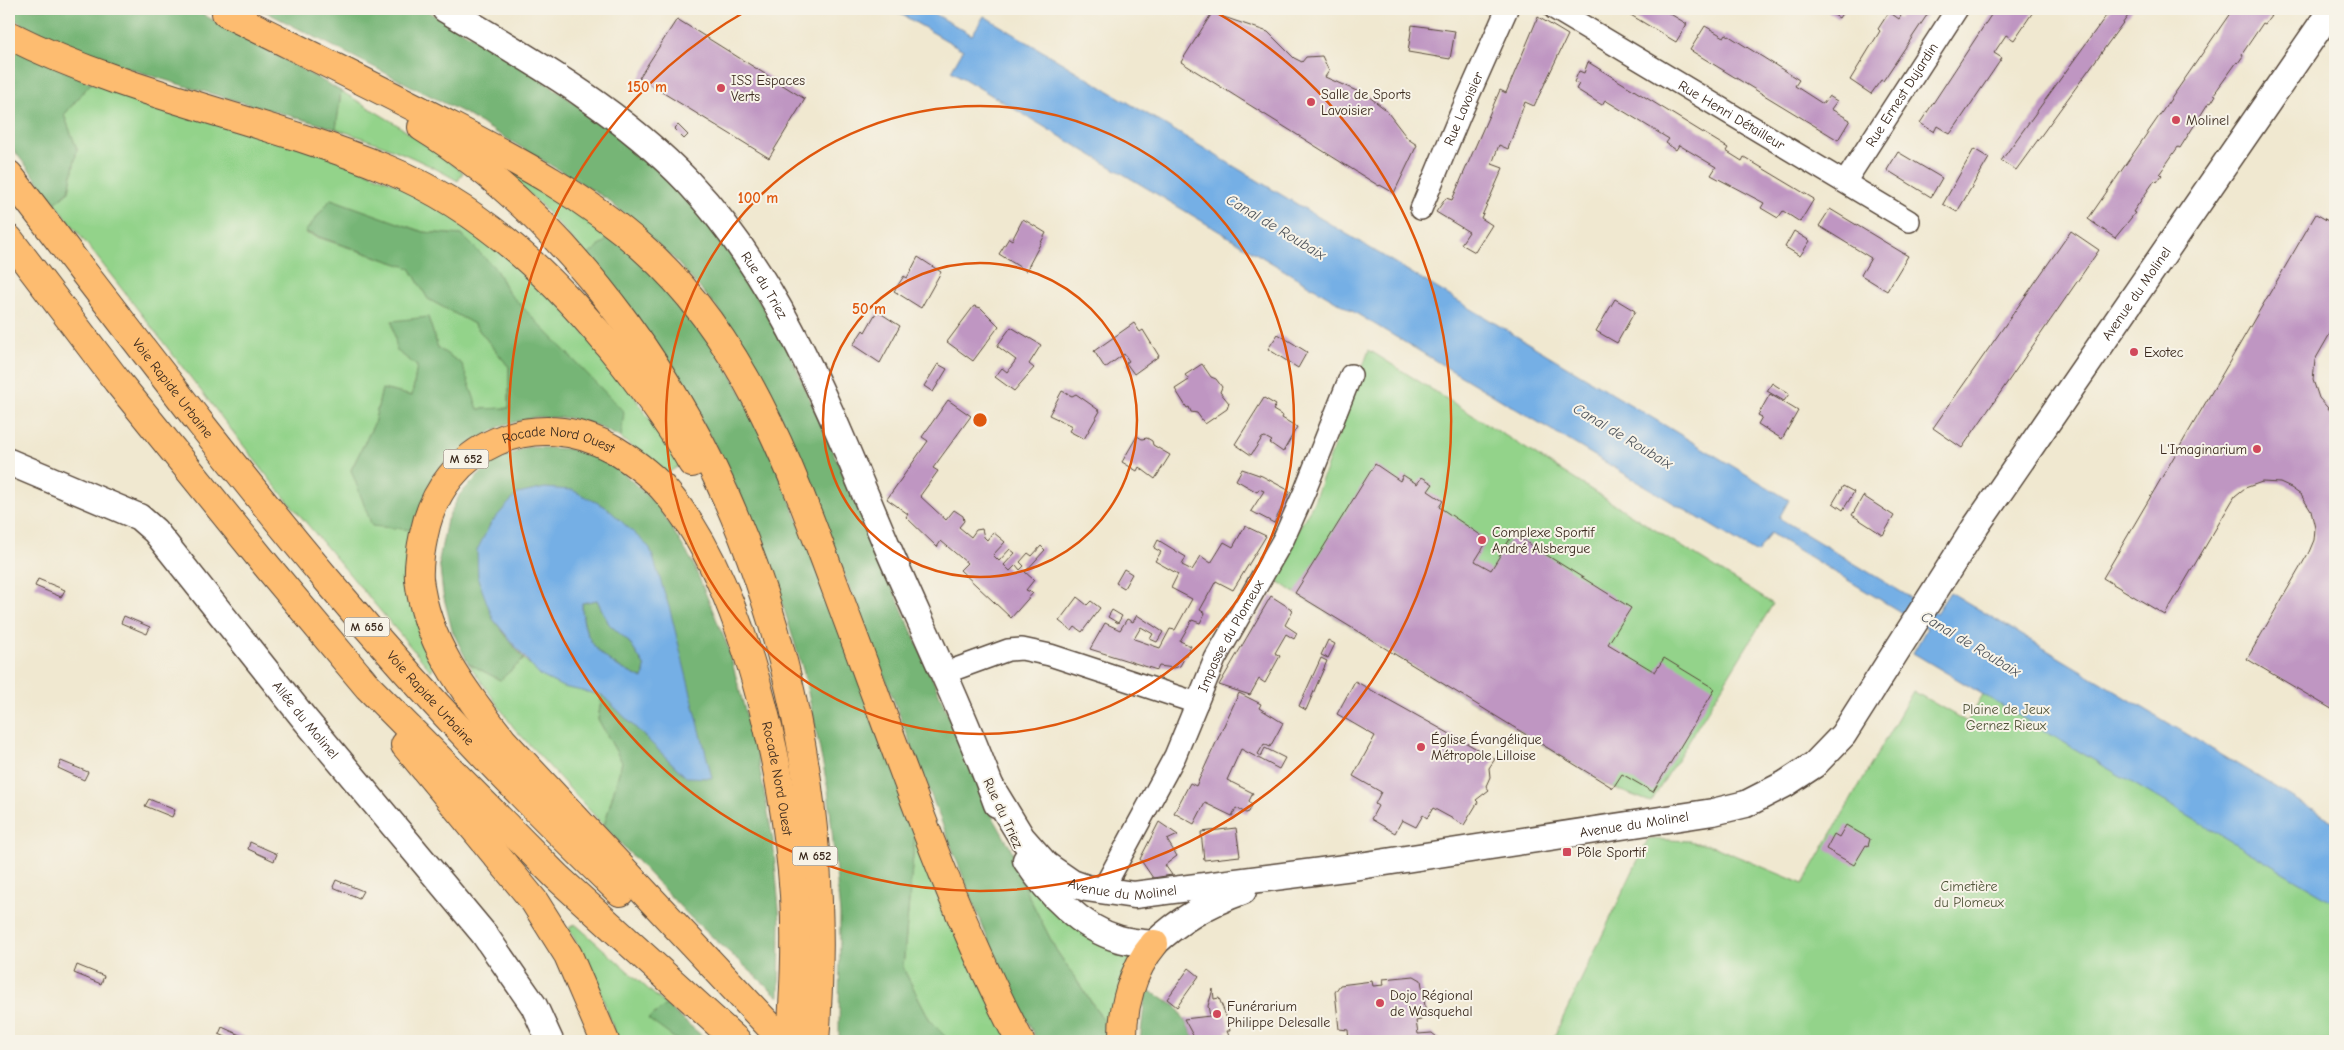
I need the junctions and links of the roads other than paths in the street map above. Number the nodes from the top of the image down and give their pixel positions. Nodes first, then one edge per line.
1 (445, 9) edge
2 (1508, 9) edge
3 (1555, 9) edge
4 (1957, 9) edge
5 (2332, 9) edge
6 (221, 11) edge
7 (9, 35) edge
8 (9, 175) edge
9 (1845, 182) junction
10 (1421, 209) dead end
11 (1909, 221) dead end
12 (9, 239) edge
13 (1351, 375) dead end
14 (9, 462) edge
15 (942, 674) junction
16 (368, 687) junction
17 (1197, 703) junction
18 (798, 734) junction
19 (991, 787) junction
20 (1298, 874) junction
21 (1102, 891) junction
22 (1154, 944) junction
23 (785, 1039) edge
24 (550, 1041) edge
25 (605, 1041) edge
26 (737, 1041) edge
27 (815, 1041) edge
28 (1020, 1041) edge
29 (1123, 1041) edge

1 - 15 street, Rue du Triez
2 - 10 street, Rue Lavoisier
3 - 9 street, Rue Henri Détailleur
4 - 9 street, Rue Ernest Dujardin
5 - 20 street, Avenue du Molinel
6 - 18 highway
6 - 28 highway
7 - 18 highway, M 652
8 - 23 highway, Voie Rapide Urbaine / M 656
9 - 11 street, Rue Henri Détailleur
12 - 16 highway, M 656
13 - 17 street, Impasse du Plomeux
14 - 24 street, Allée du Molinel
15 - 17 street
15 - 19 street, Rue du Triez
16 - 25 highway
16 - 26 highway, M 656
17 - 21 street, Impasse du Plomeux
18 - 27 highway, Rocade Nord Ouest / M 652
19 - 21 street, Avenue du Molinel
19 - 22 street, Rue du Triez
20 - 21 street, Avenue du Molinel
20 - 22 street, Avenue du Molinel
22 - 29 highway
23 - 23 highway, Rocade Nord Ouest / M 652

